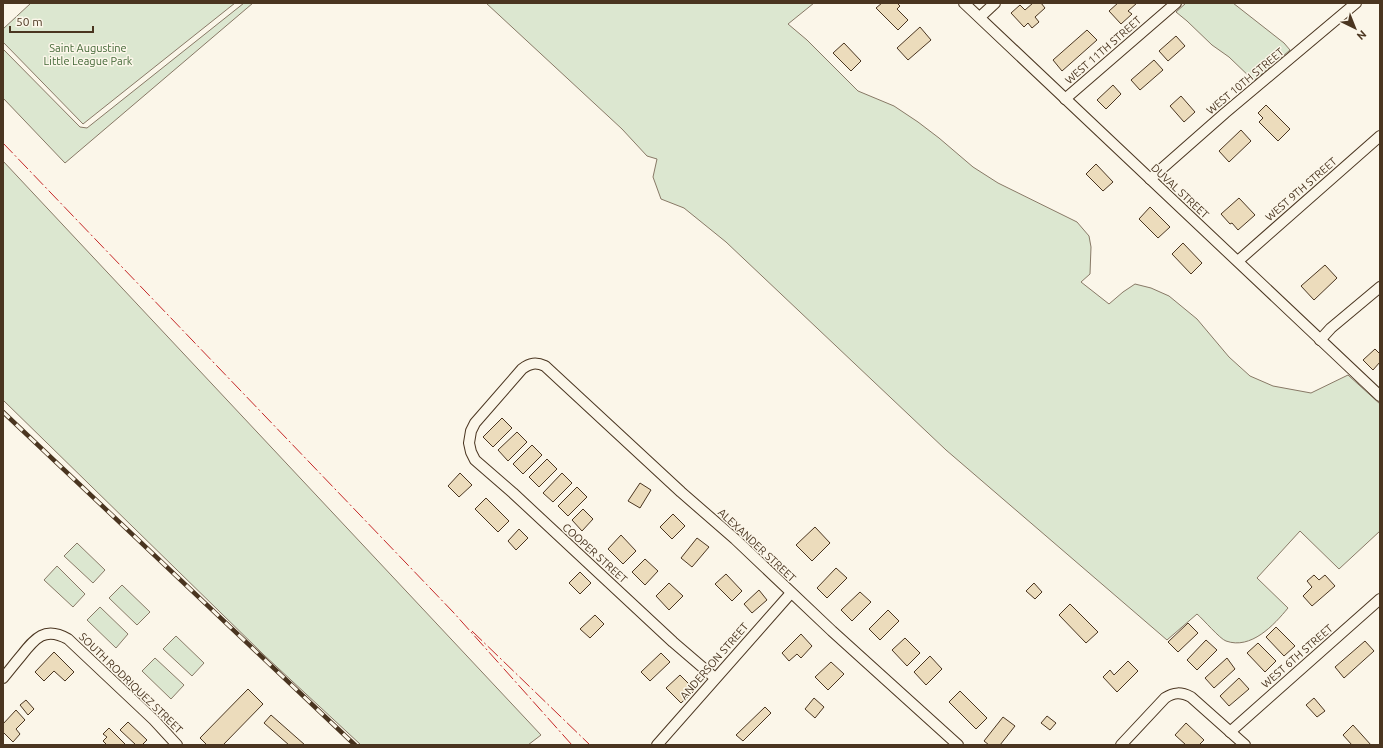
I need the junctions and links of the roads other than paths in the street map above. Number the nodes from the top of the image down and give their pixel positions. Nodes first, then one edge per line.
1 (964, 3) edge
2 (995, 3) edge
3 (1176, 3) edge
4 (1356, 3) edge
5 (980, 18) junction
6 (1065, 99) junction
7 (1380, 136) edge
8 (1150, 179) junction
9 (1238, 261) junction
10 (1380, 287) edge
11 (1320, 340) junction
12 (540, 364) joint
13 (1380, 396) edge
14 (790, 593) junction
15 (1380, 599) edge
16 (3, 678) edge
17 (715, 678) junction
18 (1230, 732) junction
19 (177, 745) edge
20 (656, 745) edge
21 (958, 745) edge
22 (1121, 745) edge
23 (1244, 745) edge

1 - 5 street, DUVAL STREET
2 - 5 street
3 - 6 street, WEST 11TH STREET
4 - 8 street, WEST 10TH STREET
5 - 6 street, DUVAL STREET
6 - 8 street, DUVAL STREET
7 - 9 street, WEST 9TH STREET
8 - 9 street, DUVAL STREET
9 - 11 street, DUVAL STREET
10 - 11 street
11 - 13 street, DUVAL STREET
12 - 14 street, ALEXANDER STREET
12 - 17 street, COOPER STREET
14 - 17 street, ANDERSON STREET
14 - 21 street, ALEXANDER STREET
15 - 18 street, WEST 6TH STREET
16 - 19 street, SOUTH RODRIQUEZ STREET
17 - 20 street, ANDERSON STREET
18 - 22 street
18 - 23 street

